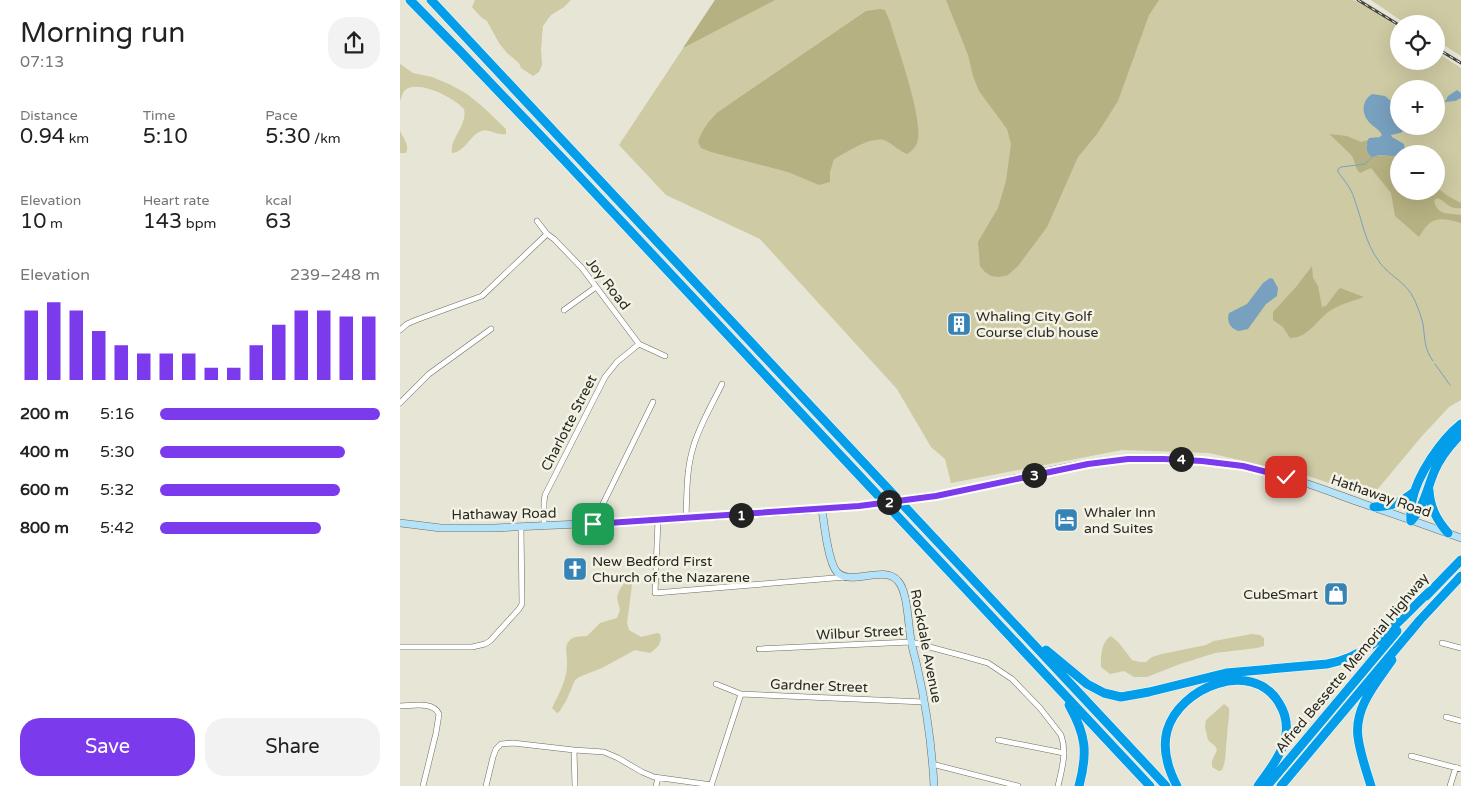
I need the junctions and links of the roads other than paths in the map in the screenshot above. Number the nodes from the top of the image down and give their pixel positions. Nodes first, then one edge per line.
1 (410, 0) edge
2 (431, 0) edge
3 (537, 221) dead end
4 (548, 234) junction
5 (596, 287) junction
6 (564, 310) dead end
7 (491, 329) dead end
8 (400, 330) edge
9 (639, 344) junction
10 (665, 356) dead end
11 (722, 384) dead end
12 (653, 402) dead end
13 (400, 403) edge
14 (1461, 424) edge
15 (1461, 434) edge
16 (1429, 488) junction
17 (1415, 492) junction
18 (1374, 507) junction
19 (822, 509) junction
20 (686, 518) junction
21 (658, 520) junction
22 (1411, 521) junction
23 (400, 522) edge
24 (593, 524) junction
25 (544, 526) junction
26 (521, 527) junction
27 (1448, 533) junction
28 (1461, 538) edge
29 (1461, 560) edge
30 (1461, 576) edge
31 (849, 577) junction
32 (1430, 592) junction
33 (1432, 606) junction
34 (1019, 627) junction
35 (911, 642) junction
36 (1442, 643) dead end
37 (400, 647) edge
38 (1461, 648) edge
39 (759, 649) dead end
40 (716, 684) dead end
41 (1061, 692) junction
42 (741, 694) junction
43 (924, 702) junction
44 (400, 706) edge
45 (1446, 717) dead end
46 (1461, 721) edge
47 (998, 740) dead end
48 (574, 750) junction
49 (1064, 752) junction
50 (1411, 756) dead end
51 (932, 764) junction
52 (1458, 768) edge
53 (658, 778) junction
54 (423, 786) edge
55 (486, 786) edge
56 (575, 786) edge
57 (656, 786) edge
58 (712, 786) edge
59 (934, 786) edge
60 (1018, 786) edge
61 (1058, 786) edge
62 (1079, 786) edge
63 (1150, 786) edge
64 (1166, 786) edge
65 (1177, 786) edge
66 (1258, 786) edge
67 (1267, 786) edge
68 (1281, 786) edge
69 (1371, 786) edge
70 (1450, 786) edge

1 - 41 highway
2 - 34 highway
3 - 4 street, Joy Road
4 - 5 street, Joy Road
4 - 8 street
5 - 6 street
5 - 9 street, Joy Road
7 - 13 street
9 - 10 street, Joy Road
9 - 25 street, Charlotte Street
11 - 20 street
12 - 24 street
14 - 17 highway
15 - 16 highway
16 - 22 highway
16 - 27 highway
17 - 18 highway
17 - 22 highway
18 - 19 main road, Hathaway Road, bridge
18 - 22 main road, Hathaway Road
19 - 20 main road, Hathaway Road
19 - 31 main road
20 - 21 main road, Hathaway Road
21 - 24 main road, Hathaway Road
21 - 31 street
22 - 27 main road, Hathaway Road
23 - 26 main road, Hathaway Road
24 - 25 main road, Hathaway Road
25 - 26 main road, Hathaway Road
26 - 37 street
27 - 28 main road, Hathaway Road
29 - 32 highway, Alfred Bessette Memorial Highway
30 - 33 highway, Alfred Bessette Memorial Highway
31 - 35 main road, Rockdale Avenue
32 - 34 highway
32 - 67 highway, Alfred Bessette Memorial Highway
33 - 68 highway, Alfred Bessette Memorial Highway
33 - 69 highway
34 - 64 highway
35 - 39 street, Wilbur Street
35 - 43 main road, Rockdale Avenue
35 - 49 street, Wilbur Street
36 - 38 street
40 - 42 street, Gardner Street
41 - 62 highway
41 - 63 highway
42 - 43 street, Gardner Street
42 - 58 street
43 - 51 main road, Rockdale Avenue
44 - 54 street
45 - 46 street
47 - 49 street
48 - 53 street
48 - 55 street
48 - 56 street
49 - 61 street
50 - 52 street
51 - 59 main road, Rockdale Avenue
51 - 60 street
52 - 70 street
53 - 57 street
53 - 58 street
65 - 66 highway

